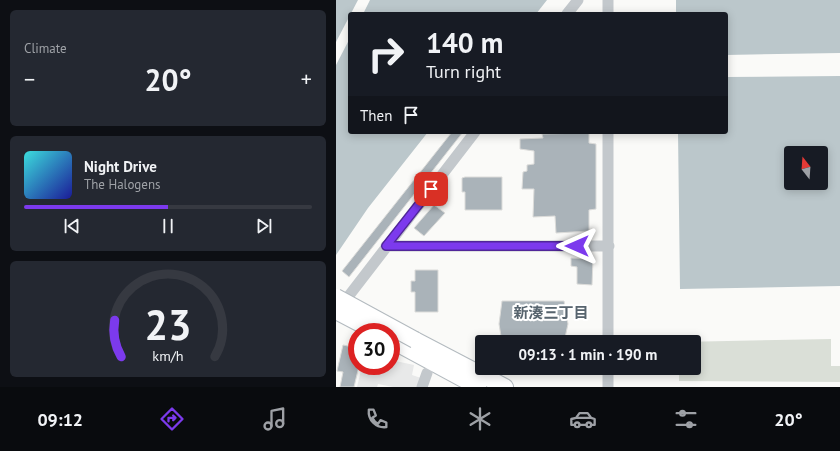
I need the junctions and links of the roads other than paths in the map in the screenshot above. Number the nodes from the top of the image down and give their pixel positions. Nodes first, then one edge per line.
1 (578, 0) edge
2 (608, 0) edge
3 (569, 12) edge
4 (608, 12) edge
5 (473, 134) edge
6 (608, 134) edge
7 (386, 246) junction
8 (609, 246) junction
9 (336, 297) edge
10 (336, 312) edge
11 (358, 323) edge
12 (608, 335) edge
13 (400, 345) edge
14 (427, 373) dead end
15 (608, 375) edge
16 (422, 387) edge
17 (478, 387) edge
18 (505, 387) edge
19 (608, 387) edge

1 - 3 street
2 - 4 street
5 - 7 street
6 - 8 street
7 - 8 street
7 - 10 street
8 - 12 street
9 - 18 street, bridge
10 - 11 street, bridge
13 - 17 street
14 - 16 street
15 - 19 street

